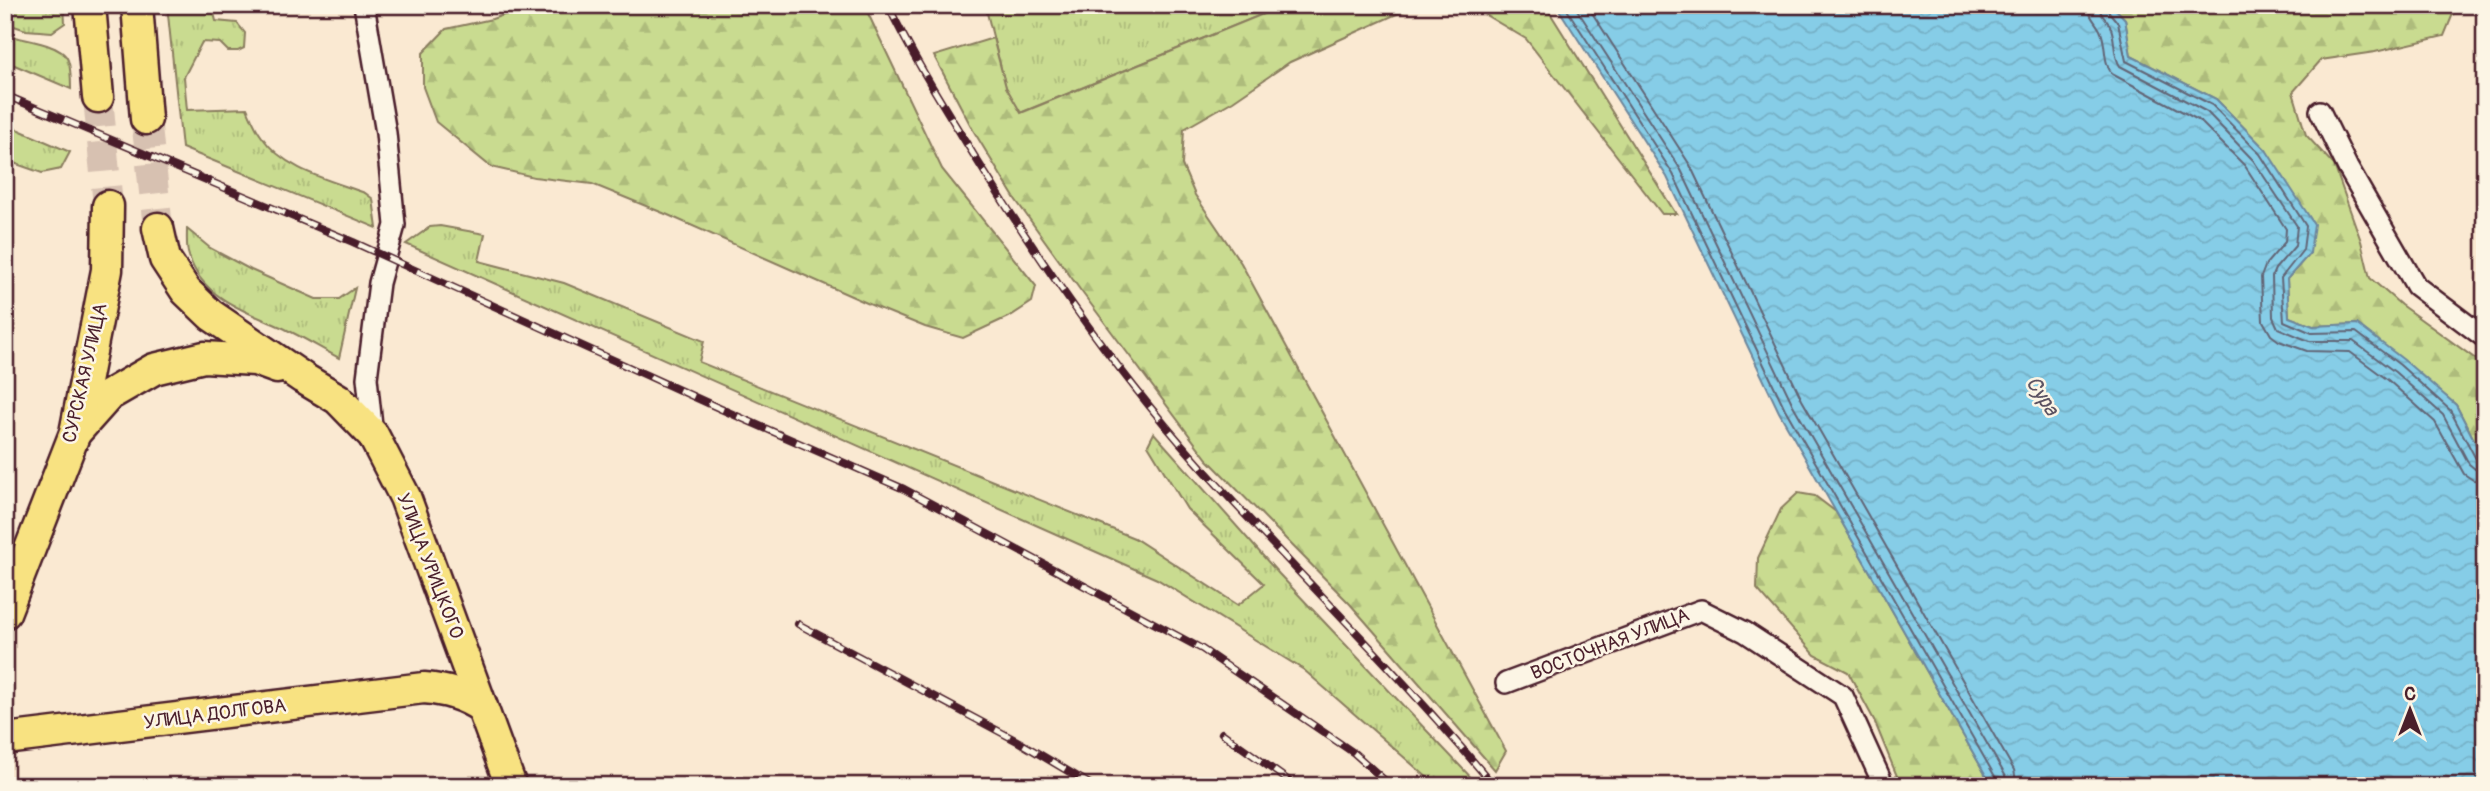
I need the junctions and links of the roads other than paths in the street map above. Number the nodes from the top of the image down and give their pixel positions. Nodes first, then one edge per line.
1 (90, 5) edge
2 (137, 5) edge
3 (364, 5) edge
4 (98, 97) tunnel mouth
5 (2319, 111) dead end
6 (146, 119) tunnel mouth
7 (108, 206) tunnel mouth
8 (158, 228) tunnel mouth
9 (2485, 338) edge
10 (303, 378) junction
11 (75, 433) junction
12 (373, 435) junction
13 (5, 613) edge
14 (455, 635) junction
15 (1506, 683) dead end
16 (424, 688) junction
17 (482, 707) junction
18 (5, 715) edge
19 (47, 734) junction
20 (5, 739) edge
21 (510, 786) edge
22 (1884, 786) edge

1 - 4 main road
2 - 6 main road
3 - 12 street
5 - 9 street
7 - 11 main road, СУРСКАЯ УЛИЦА
8 - 10 main road
10 - 11 main road
10 - 12 main road, УЛИЦА УРИЦКОГО
11 - 13 main road, СУРСКАЯ УЛИЦА
12 - 14 main road, УЛИЦА УРИЦКОГО
14 - 16 main road
14 - 17 main road, УЛИЦА УРИЦКОГО
15 - 22 street, ВОСТОЧНАЯ УЛИЦА
16 - 17 main road, УЛИЦА ДОЛГОВА
16 - 19 main road, УЛИЦА ДОЛГОВА
17 - 21 main road, УЛИЦА УРИЦКОГО
18 - 19 main road
19 - 20 main road, УЛИЦА ДОЛГОВА

